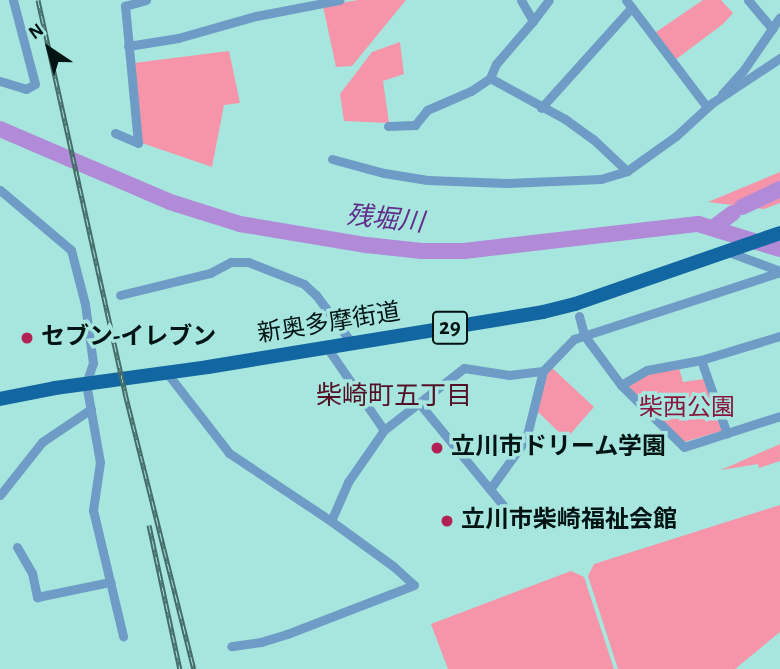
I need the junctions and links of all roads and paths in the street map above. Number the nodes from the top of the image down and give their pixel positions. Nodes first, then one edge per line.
1 (13, 0) edge
2 (146, 0) edge
3 (339, 0) edge
4 (521, 0) edge
5 (549, 0) edge
6 (748, 0) edge
7 (629, 4) edge
8 (780, 17) edge
9 (533, 21) junction
10 (772, 29) junction
11 (128, 46) junction
12 (779, 61) edge
13 (490, 78) junction
14 (0, 81) edge
15 (709, 105) junction
16 (541, 108) junction
17 (388, 126) dead end
18 (115, 133) dead end
19 (332, 159) dead end
20 (627, 171) junction
21 (0, 190) edge
22 (780, 233) edge
23 (726, 251) junction
24 (780, 272) edge
25 (120, 295) dead end
26 (579, 316) dead end
27 (583, 335) junction
28 (780, 336) edge
29 (351, 342) junction
30 (326, 346) junction
31 (701, 360) junction
32 (543, 371) junction
33 (167, 373) junction
34 (86, 383) junction
35 (621, 384) junction
36 (0, 399) edge
37 (419, 403) junction
38 (91, 409) junction
39 (780, 416) edge
40 (384, 430) junction
41 (727, 434) junction
42 (490, 489) junction
43 (0, 495) edge
44 (331, 521) junction
45 (522, 527) dead end
46 (17, 547) dead end
47 (110, 582) junction
48 (123, 636) dead end
49 (231, 646) dead end

1 - 14 street
2 - 11 street
3 - 11 street
4 - 9 street
5 - 9 street
6 - 10 street
7 - 15 street
7 - 16 street
8 - 10 street
9 - 13 street
10 - 15 street
11 - 18 street
12 - 15 street
13 - 16 street
13 - 17 street
15 - 20 street
16 - 20 street
19 - 20 street
21 - 34 street
22 - 23 main road, 新奥多摩街道 / 29
23 - 24 street
23 - 29 main road, 新奥多摩街道 / 29
24 - 27 street
25 - 29 street
26 - 27 street
27 - 32 street
27 - 35 street
28 - 31 street
29 - 30 main road, 新奥多摩街道 / 29
30 - 33 main road, 新奥多摩街道 / 29
30 - 40 street
31 - 35 street
31 - 41 street
32 - 37 street
32 - 42 street
33 - 34 main road, 新奥多摩街道 / 29
33 - 44 street
34 - 36 main road, 新奥多摩街道 / 29
34 - 38 street
35 - 41 street
37 - 40 street
37 - 42 street
38 - 43 street
38 - 47 street
39 - 41 street
40 - 44 street
42 - 45 street
44 - 49 street
46 - 47 street
47 - 48 street

